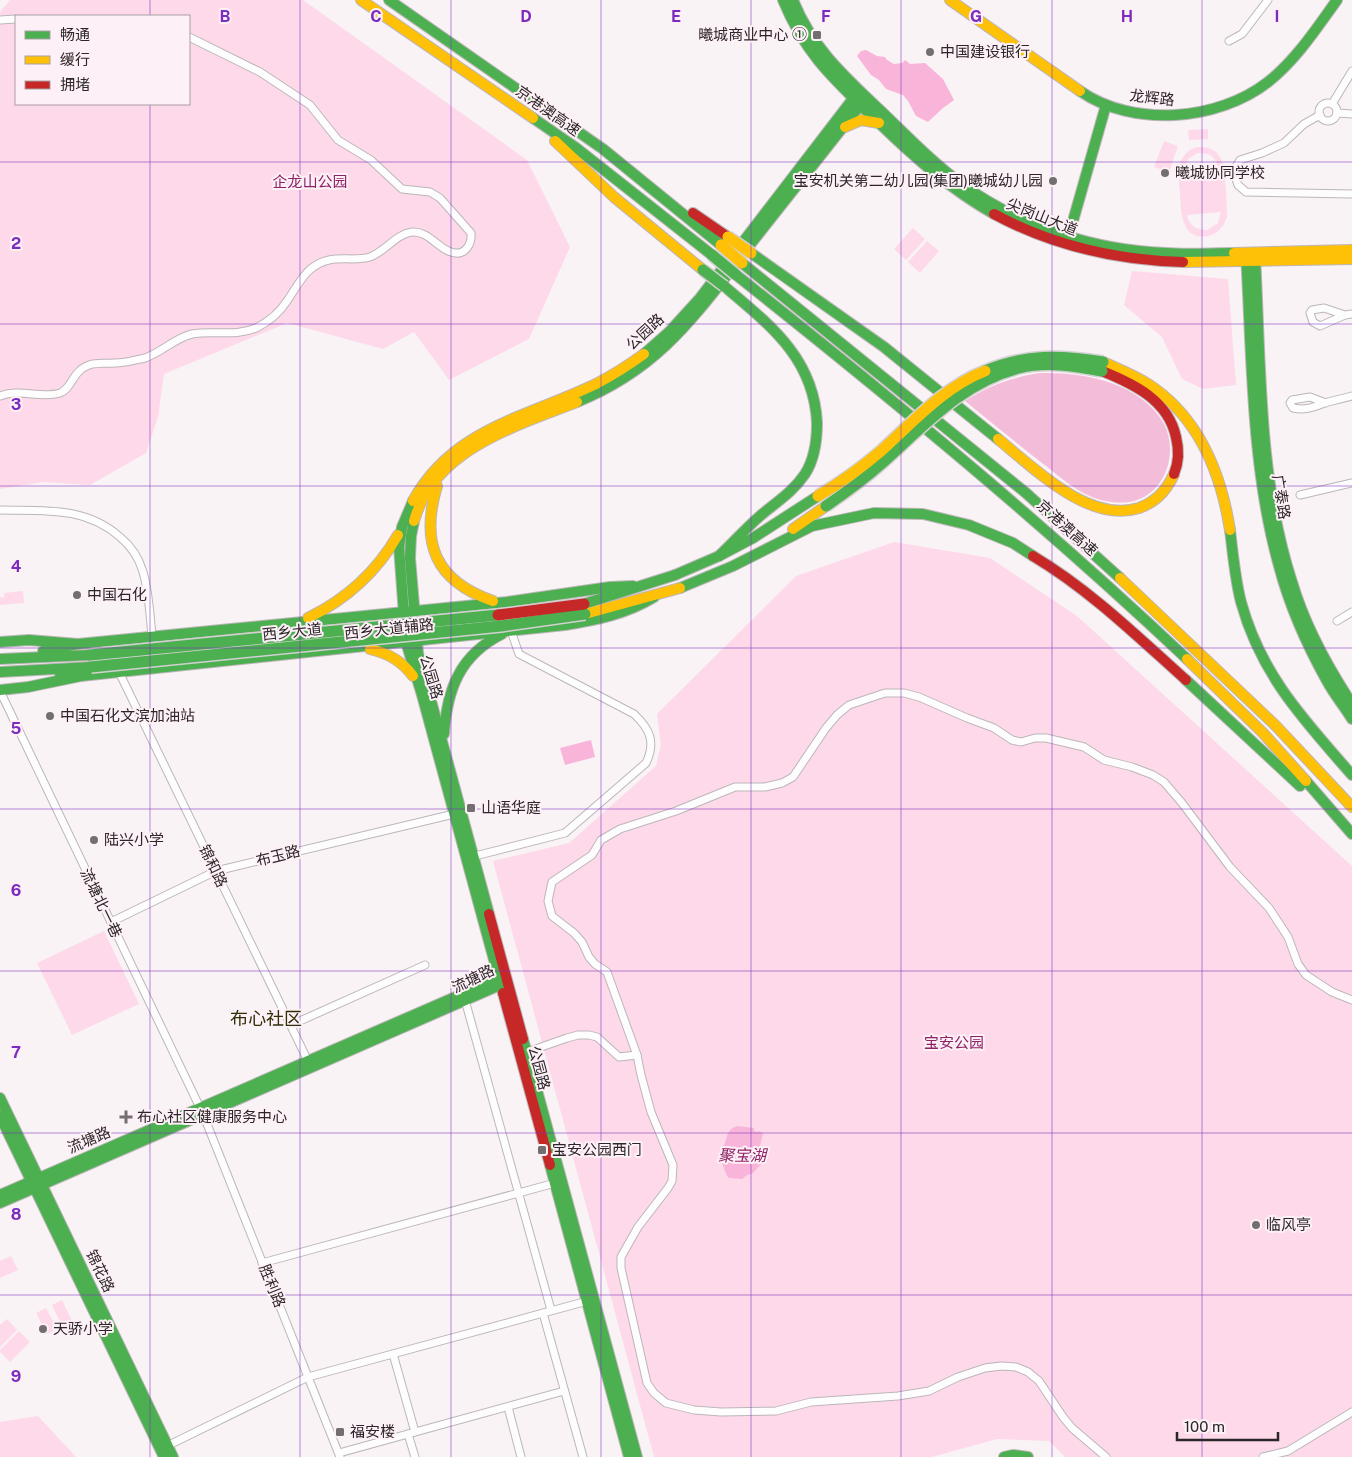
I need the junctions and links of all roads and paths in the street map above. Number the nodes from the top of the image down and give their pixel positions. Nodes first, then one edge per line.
1 (361, 0) edge
2 (389, 0) edge
3 (783, 0) edge
4 (793, 0) edge
5 (950, 0) edge
6 (1268, 0) edge
7 (1337, 0) edge
8 (15, 19) edge
9 (0, 20) edge
10 (190, 37) edge
11 (1230, 41) dead end
12 (1352, 72) edge
13 (834, 81) junction
14 (860, 98) junction
15 (1332, 104) junction
16 (1106, 106) junction
17 (524, 112) junction
18 (1337, 113) junction
19 (1352, 114) edge
20 (1320, 115) junction
21 (839, 116) junction
22 (879, 123) junction
23 (842, 128) junction
24 (1352, 194) edge
25 (1068, 240) junction
26 (724, 241) junction
27 (1352, 250) edge
28 (1251, 257) junction
29 (1352, 259) edge
30 (1102, 366) junction
31 (0, 396) edge
32 (1352, 396) edge
33 (1326, 402) dead end
34 (442, 475) junction
35 (1352, 483) edge
36 (1300, 495) dead end
37 (0, 510) edge
38 (402, 526) junction
39 (719, 556) junction
40 (747, 560) junction
41 (649, 585) junction
42 (656, 595) junction
43 (507, 602) junction
44 (479, 605) junction
45 (585, 609) junction
46 (409, 611) junction
47 (1352, 612) edge
48 (336, 618) junction
49 (1337, 621) dead end
50 (298, 622) junction
51 (512, 631) junction
52 (478, 634) junction
53 (152, 636) junction
54 (411, 641) junction
55 (0, 642) edge
56 (78, 644) junction
57 (349, 648) junction
58 (12, 657) junction
59 (0, 658) edge
60 (90, 661) junction
61 (6, 671) edge
62 (119, 672) junction
63 (81, 676) junction
64 (418, 683) junction
65 (0, 691) edge
66 (1352, 704) edge
67 (1352, 719) edge
68 (444, 748) junction
69 (1352, 775) edge
70 (1352, 806) edge
71 (454, 814) junction
72 (1352, 834) edge
73 (470, 857) junction
74 (216, 871) junction
75 (111, 922) junction
76 (425, 965) dead end
77 (502, 980) junction
78 (465, 1000) junction
79 (1352, 1000) edge
80 (291, 1025) junction
81 (527, 1052) junction
82 (637, 1055) junction
83 (308, 1061) junction
84 (0, 1098) edge
85 (201, 1111) junction
86 (0, 1116) edge
87 (36, 1183) junction
88 (555, 1183) junction
89 (518, 1193) junction
90 (0, 1195) edge
91 (0, 1203) edge
92 (262, 1263) junction
93 (590, 1300) junction
94 (551, 1310) junction
95 (543, 1313) junction
96 (393, 1354) junction
97 (308, 1377) junction
98 (564, 1392) junction
99 (508, 1407) junction
100 (1352, 1412) edge
101 (412, 1433) junction
102 (166, 1451) edge
103 (339, 1455) edge
104 (173, 1457) edge
105 (415, 1457) edge
106 (522, 1457) edge
107 (583, 1457) edge
108 (629, 1457) edge
109 (637, 1457) edge
110 (1004, 1457) edge
111 (1028, 1457) edge
112 (1106, 1457) edge
113 (1263, 1457) edge

1 - 17 main road, 京港澳高速
2 - 26 main road, 京港澳高速
3 - 13 main road, 尖岗山大道
4 - 14 main road, 尖岗山大道
5 - 16 main road, 龙辉路
6 - 11 street
7 - 16 main road, 龙辉路
8 - 9 street
10 - 31 street
12 - 15 street
13 - 14 main road, 尖岗山大道
13 - 21 main road
14 - 21 main road, 公园路
14 - 22 main road, 尖岗山大道
14 - 23 main road, 公园路
14 - 25 main road, 尖岗山大道
15 - 18 street
15 - 20 street
16 - 25 main road
17 - 39 main road, bridge
17 - 72 main road, 京港澳高速, bridge
18 - 19 street
18 - 20 street
20 - 24 street
21 - 38 main road, 公园路
22 - 23 main road
22 - 25 main road, 尖岗山大道
23 - 34 main road, 公园路
25 - 28 main road, 尖岗山大道
26 - 30 main road, bridge
26 - 70 main road, 京港澳高速, bridge
27 - 28 main road, 尖岗山大道
28 - 29 main road, 尖岗山大道
28 - 66 main road, 广泰路
28 - 67 main road, 广泰路
30 - 39 main road, bridge
30 - 40 main road, bridge
30 - 69 main road
32 - 33 street
34 - 43 main road
34 - 46 main road, 公园路
35 - 36 street
37 - 53 street
38 - 46 main road, 公园路
38 - 50 main road
39 - 41 main road
40 - 42 main road
40 - 72 main road
41 - 43 main road, 西乡大道辅路
41 - 45 main road
42 - 45 main road
42 - 51 main road, 西乡大道辅路
43 - 44 main road, 西乡大道辅路
44 - 46 main road, 西乡大道辅路
44 - 52 main road
45 - 60 main road, 西乡大道, bridge
46 - 48 main road, 西乡大道辅路
46 - 54 main road, 公园路
47 - 49 street
48 - 50 main road, 西乡大道辅路
48 - 57 main road
50 - 53 main road, 西乡大道辅路
51 - 52 main road, 西乡大道辅路
51 - 68 main road
51 - 73 street
52 - 54 main road, 西乡大道辅路
53 - 56 main road, 西乡大道辅路
54 - 57 main road, 西乡大道辅路
54 - 64 main road, 公园路
54 - 68 main road, 公园路
55 - 56 main road, 西乡大道辅路
56 - 58 main road
57 - 62 main road, 西乡大道辅路
57 - 64 main road
58 - 59 main road, 西乡大道
58 - 60 main road, 西乡大道
60 - 61 main road, 西乡大道
61 - 63 main road
62 - 63 main road, 西乡大道辅路
62 - 74 street, 锦和路
63 - 65 main road, 西乡大道辅路
64 - 71 main road, 公园路
65 - 75 street, 流塘北一巷
68 - 73 main road, 公园路
71 - 73 main road, 公园路
71 - 74 street, 布玉路
73 - 77 main road, 公园路
74 - 75 street, 布玉路
74 - 80 street, 锦和路
75 - 85 street, 流塘北一巷
76 - 80 street
77 - 78 main road, 流塘路
77 - 81 main road, 公园路
77 - 83 main road, 流塘路
77 - 88 main road, 公园路
78 - 85 main road, 流塘路
78 - 89 street
79 - 82 street
80 - 83 street, 锦和路
81 - 82 street
81 - 93 main road, 公园路
82 - 112 street
83 - 85 main road, 流塘路
84 - 87 main road, 锦花路
85 - 87 main road, 流塘路
85 - 92 street, 胜利路
86 - 87 main road, 锦花路
87 - 90 main road, 流塘路
87 - 91 main road, 流塘路
87 - 102 main road, 锦花路
88 - 89 street
88 - 93 main road, 公园路
89 - 92 street
89 - 94 street
92 - 97 street, 胜利路
93 - 94 street
93 - 108 main road, 公园路
93 - 109 main road, 公园路
94 - 95 street
95 - 96 street
95 - 98 street
96 - 97 street
96 - 101 street
97 - 102 street
97 - 103 street, 胜利路
98 - 99 street
98 - 107 street
99 - 101 street
99 - 106 street
100 - 113 street
101 - 103 street
101 - 105 street
102 - 104 main road, 锦花路
110 - 111 main road

